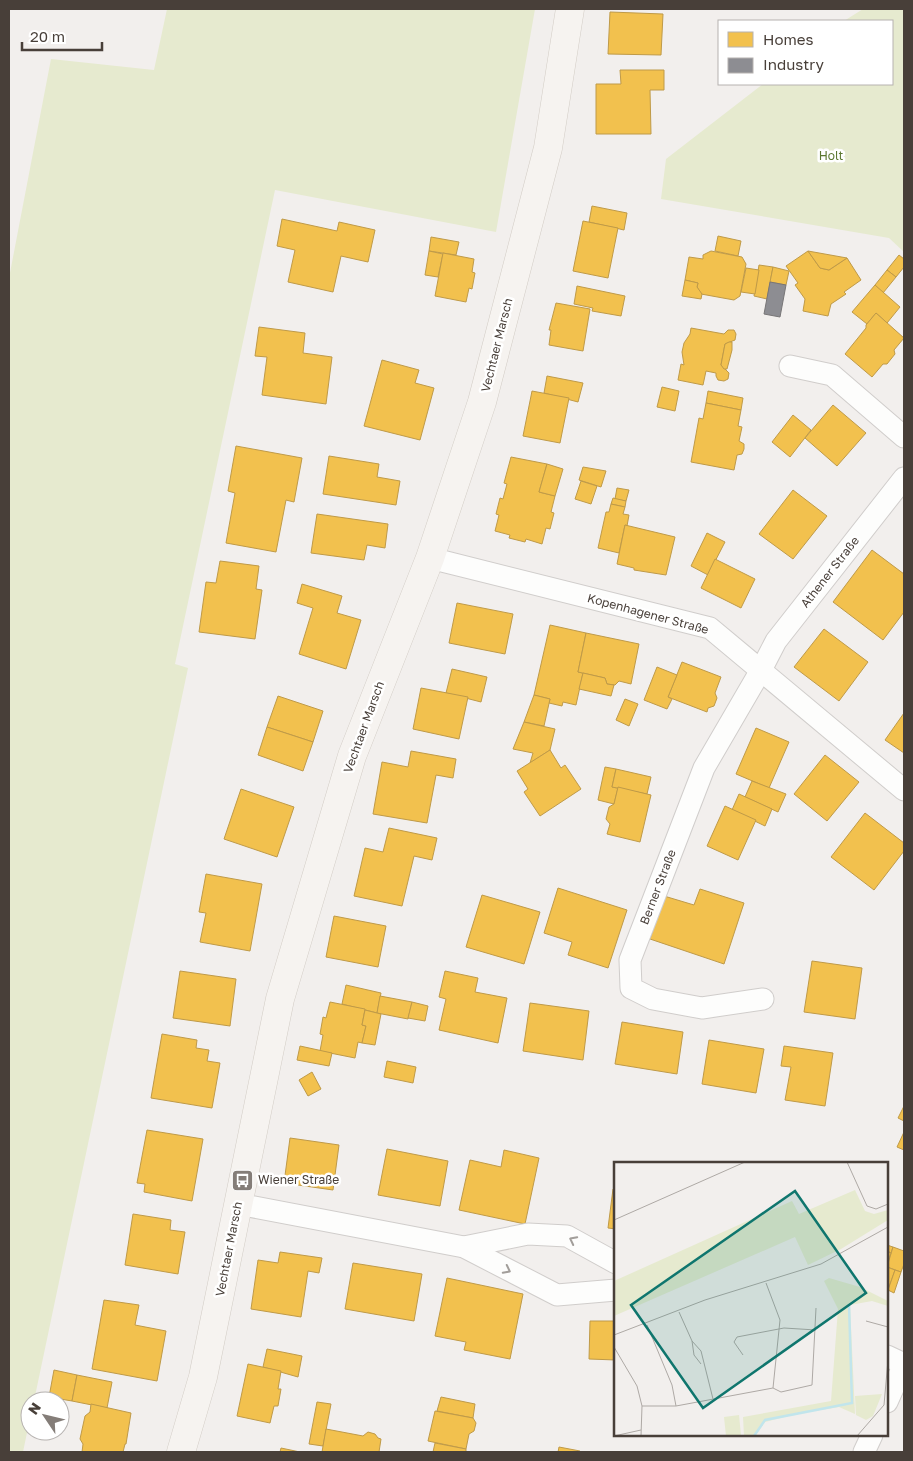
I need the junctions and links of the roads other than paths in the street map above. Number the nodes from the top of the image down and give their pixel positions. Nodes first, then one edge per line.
1 (570, 9) edge
2 (790, 366) dead end
3 (904, 437) edge
4 (904, 478) edge
5 (430, 558) junction
6 (761, 670) junction
7 (904, 790) edge
8 (762, 999) dead end
9 (238, 1204) junction
10 (464, 1248) junction
11 (614, 1262) edge
12 (614, 1290) edge
13 (888, 1356) edge
14 (904, 1364) edge
15 (888, 1400) edge
16 (872, 1436) edge
17 (183, 1452) edge
18 (864, 1452) edge

1 - 5 street, Vechtaer Marsch
2 - 3 street
4 - 6 street, Athener Straße
5 - 6 street, Kopenhagener Straße
5 - 9 street, Vechtaer Marsch
6 - 7 street, Kopenhagener Straße
6 - 8 street, Berner Straße
9 - 10 street
9 - 17 street, Vechtaer Marsch
11 -> 10 street
10 -> 12 street
13 - 14 street
14 - 15 street
16 - 18 street

